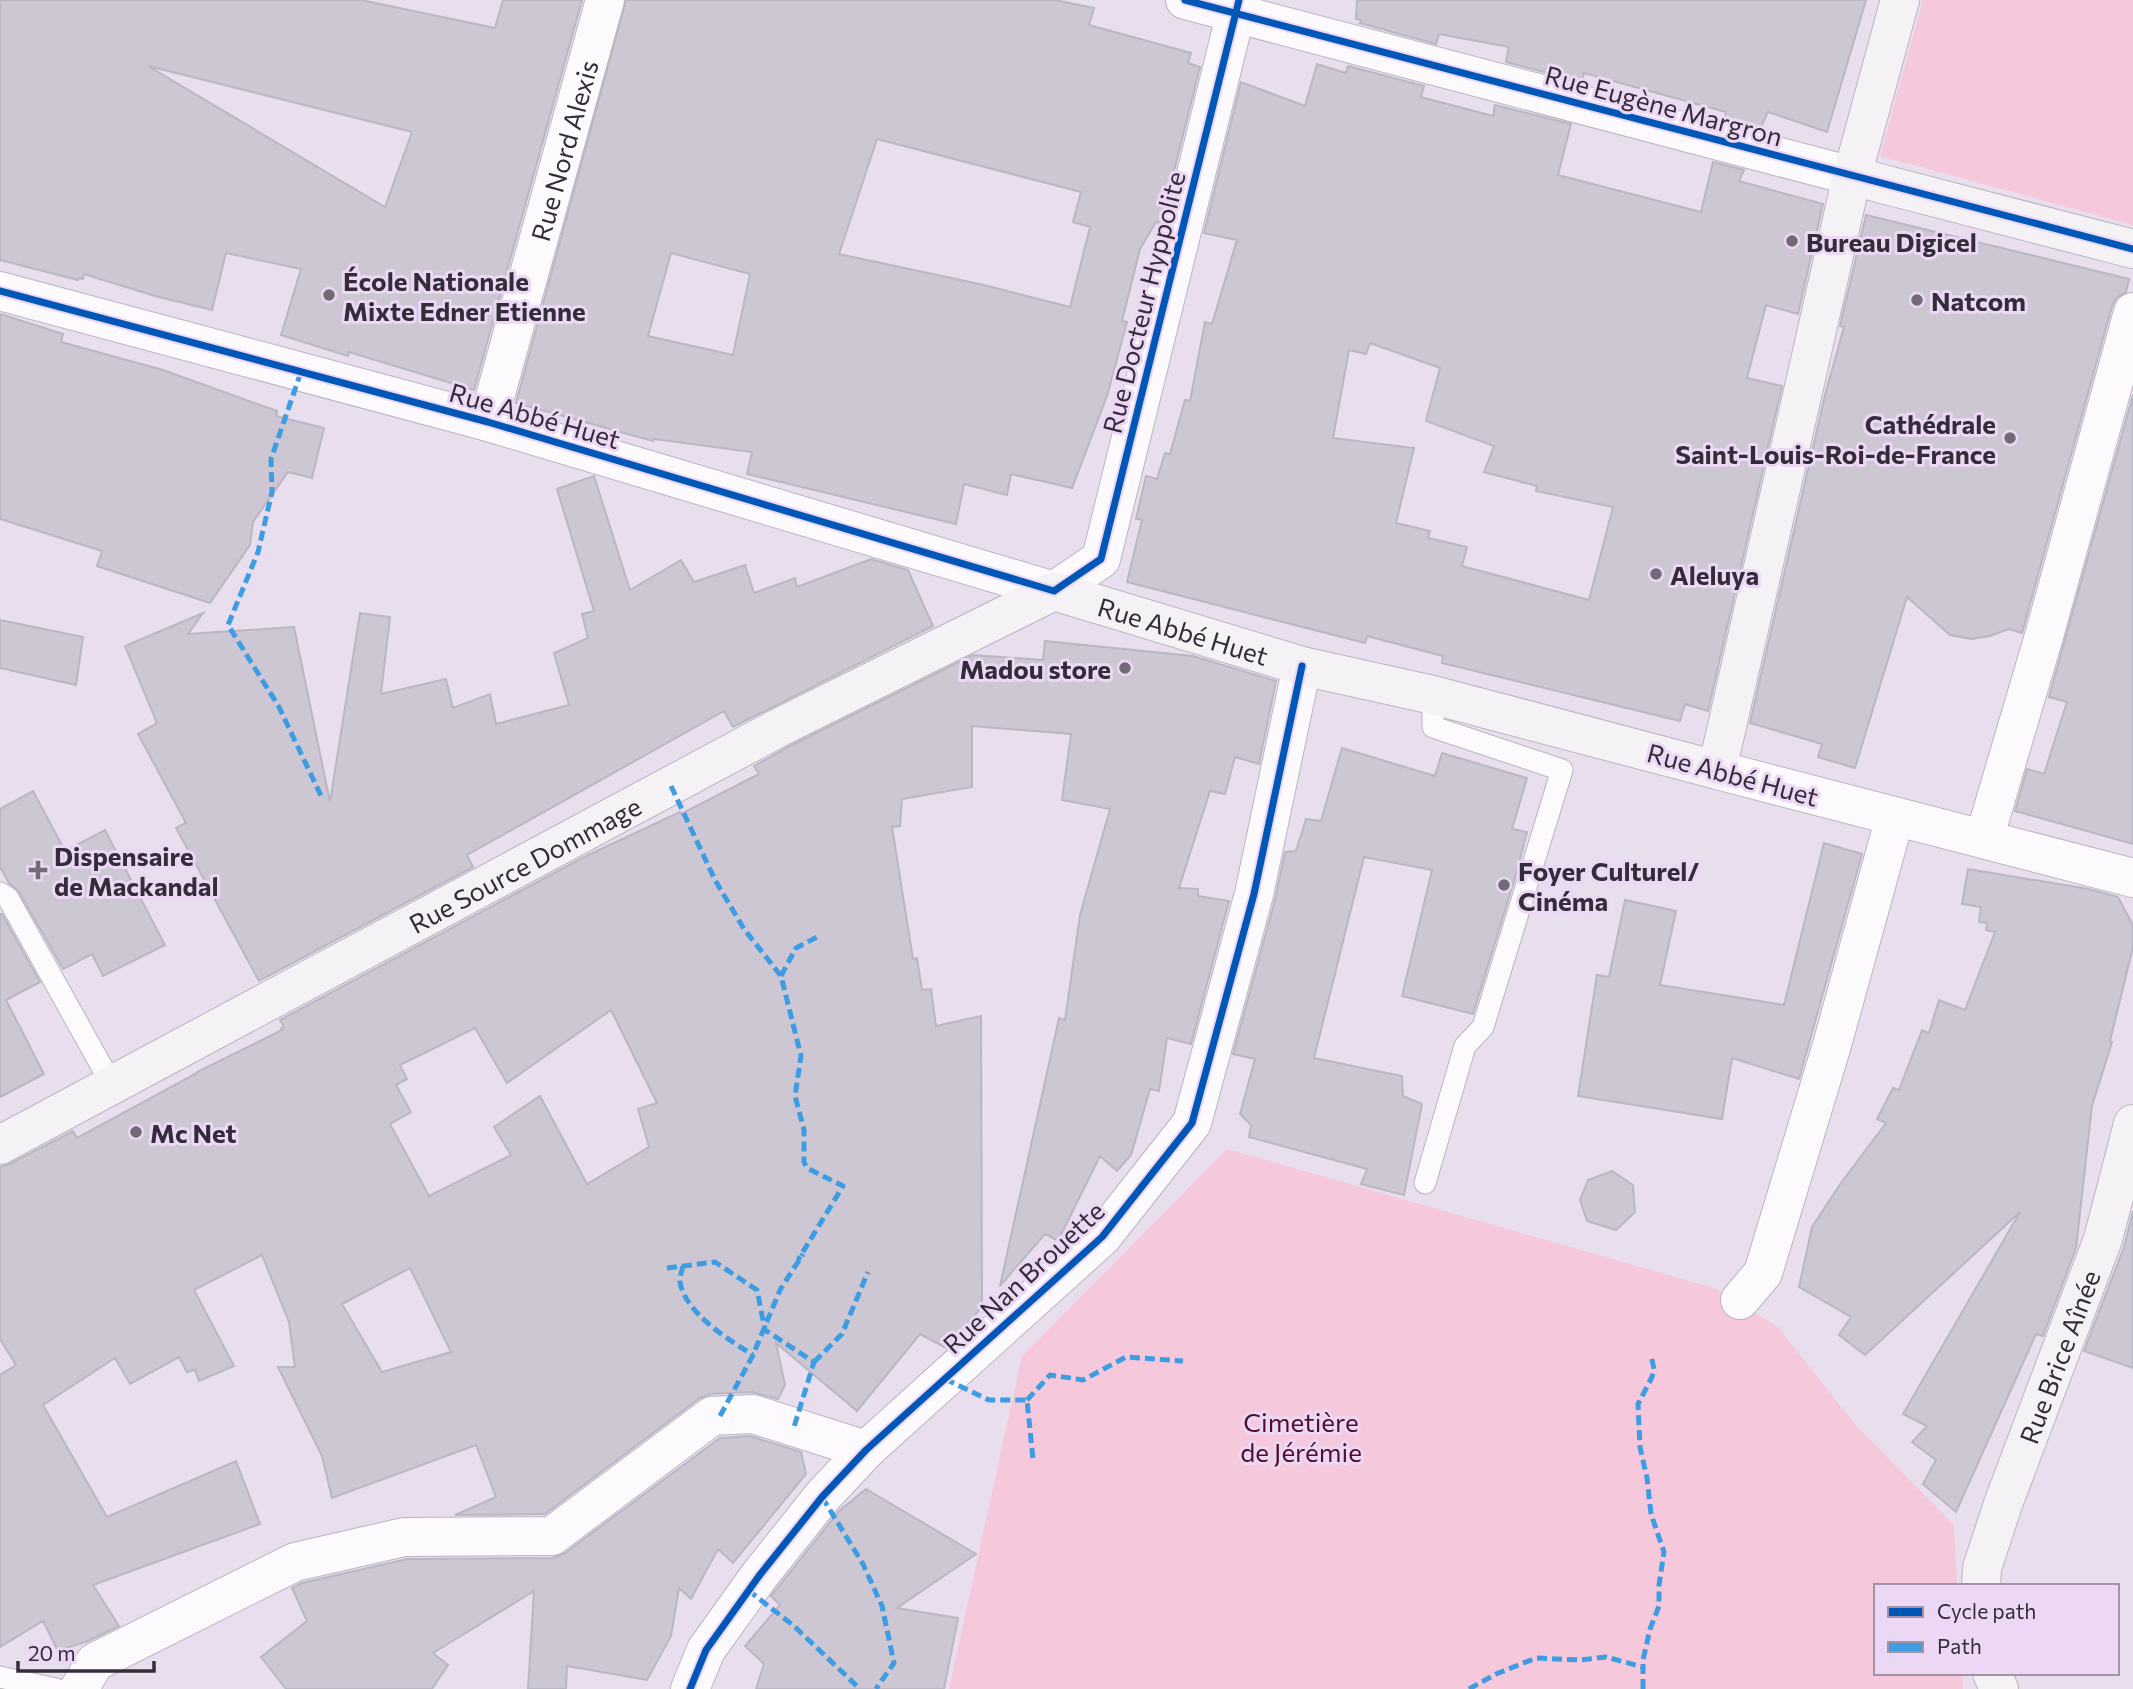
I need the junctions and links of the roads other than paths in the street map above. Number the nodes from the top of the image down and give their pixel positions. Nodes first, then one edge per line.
1 (605, 0) edge
2 (1185, 0) edge
3 (1900, 0) edge
4 (1237, 7) edge
5 (1852, 176) junction
6 (2133, 249) edge
7 (0, 292) edge
8 (2133, 312) edge
9 (488, 422) junction
10 (1054, 591) junction
11 (1302, 666) junction
12 (1433, 695) junction
13 (1717, 769) junction
14 (1895, 817) junction
15 (1984, 839) junction
16 (2133, 878) edge
17 (0, 893) edge
18 (112, 1085) junction
19 (2133, 1124) edge
20 (0, 1145) edge
21 (1425, 1183) dead end
22 (1740, 1300) dead end
23 (866, 1450) junction
24 (1981, 1584) edge
25 (0, 1677) edge
26 (56, 1689) edge
27 (79, 1689) edge
28 (690, 1689) edge

1 - 9 street, Rue Nord Alexis
2 - 4 street, Rue Eugène Margron
3 - 5 main road
4 - 5 street, Rue Eugène Margron
4 - 10 street, Rue Docteur Hyppolite
5 - 6 main road, Rue Eugène Margron
5 - 13 main road
7 - 9 street, Rue Abbé Huet
8 - 15 street
9 - 10 street, Rue Abbé Huet
10 - 11 main road, Rue Abbé Huet
10 - 18 main road, Rue Source Dommage
11 - 12 main road, Rue Abbé Huet
11 - 23 street, Rue Nan Brouette
12 - 13 main road, Rue Abbé Huet
12 - 21 lane
13 - 14 street, Rue Abbé Huet
14 - 15 street, Rue Abbé Huet
14 - 22 street
15 - 16 street, Rue Abbé Huet
17 - 18 lane
18 - 20 main road, Rue Source Dommage
19 - 24 main road, Rue Brice Aînée
23 - 27 street
23 - 28 street, Rue Nan Brouette
25 - 26 lane

